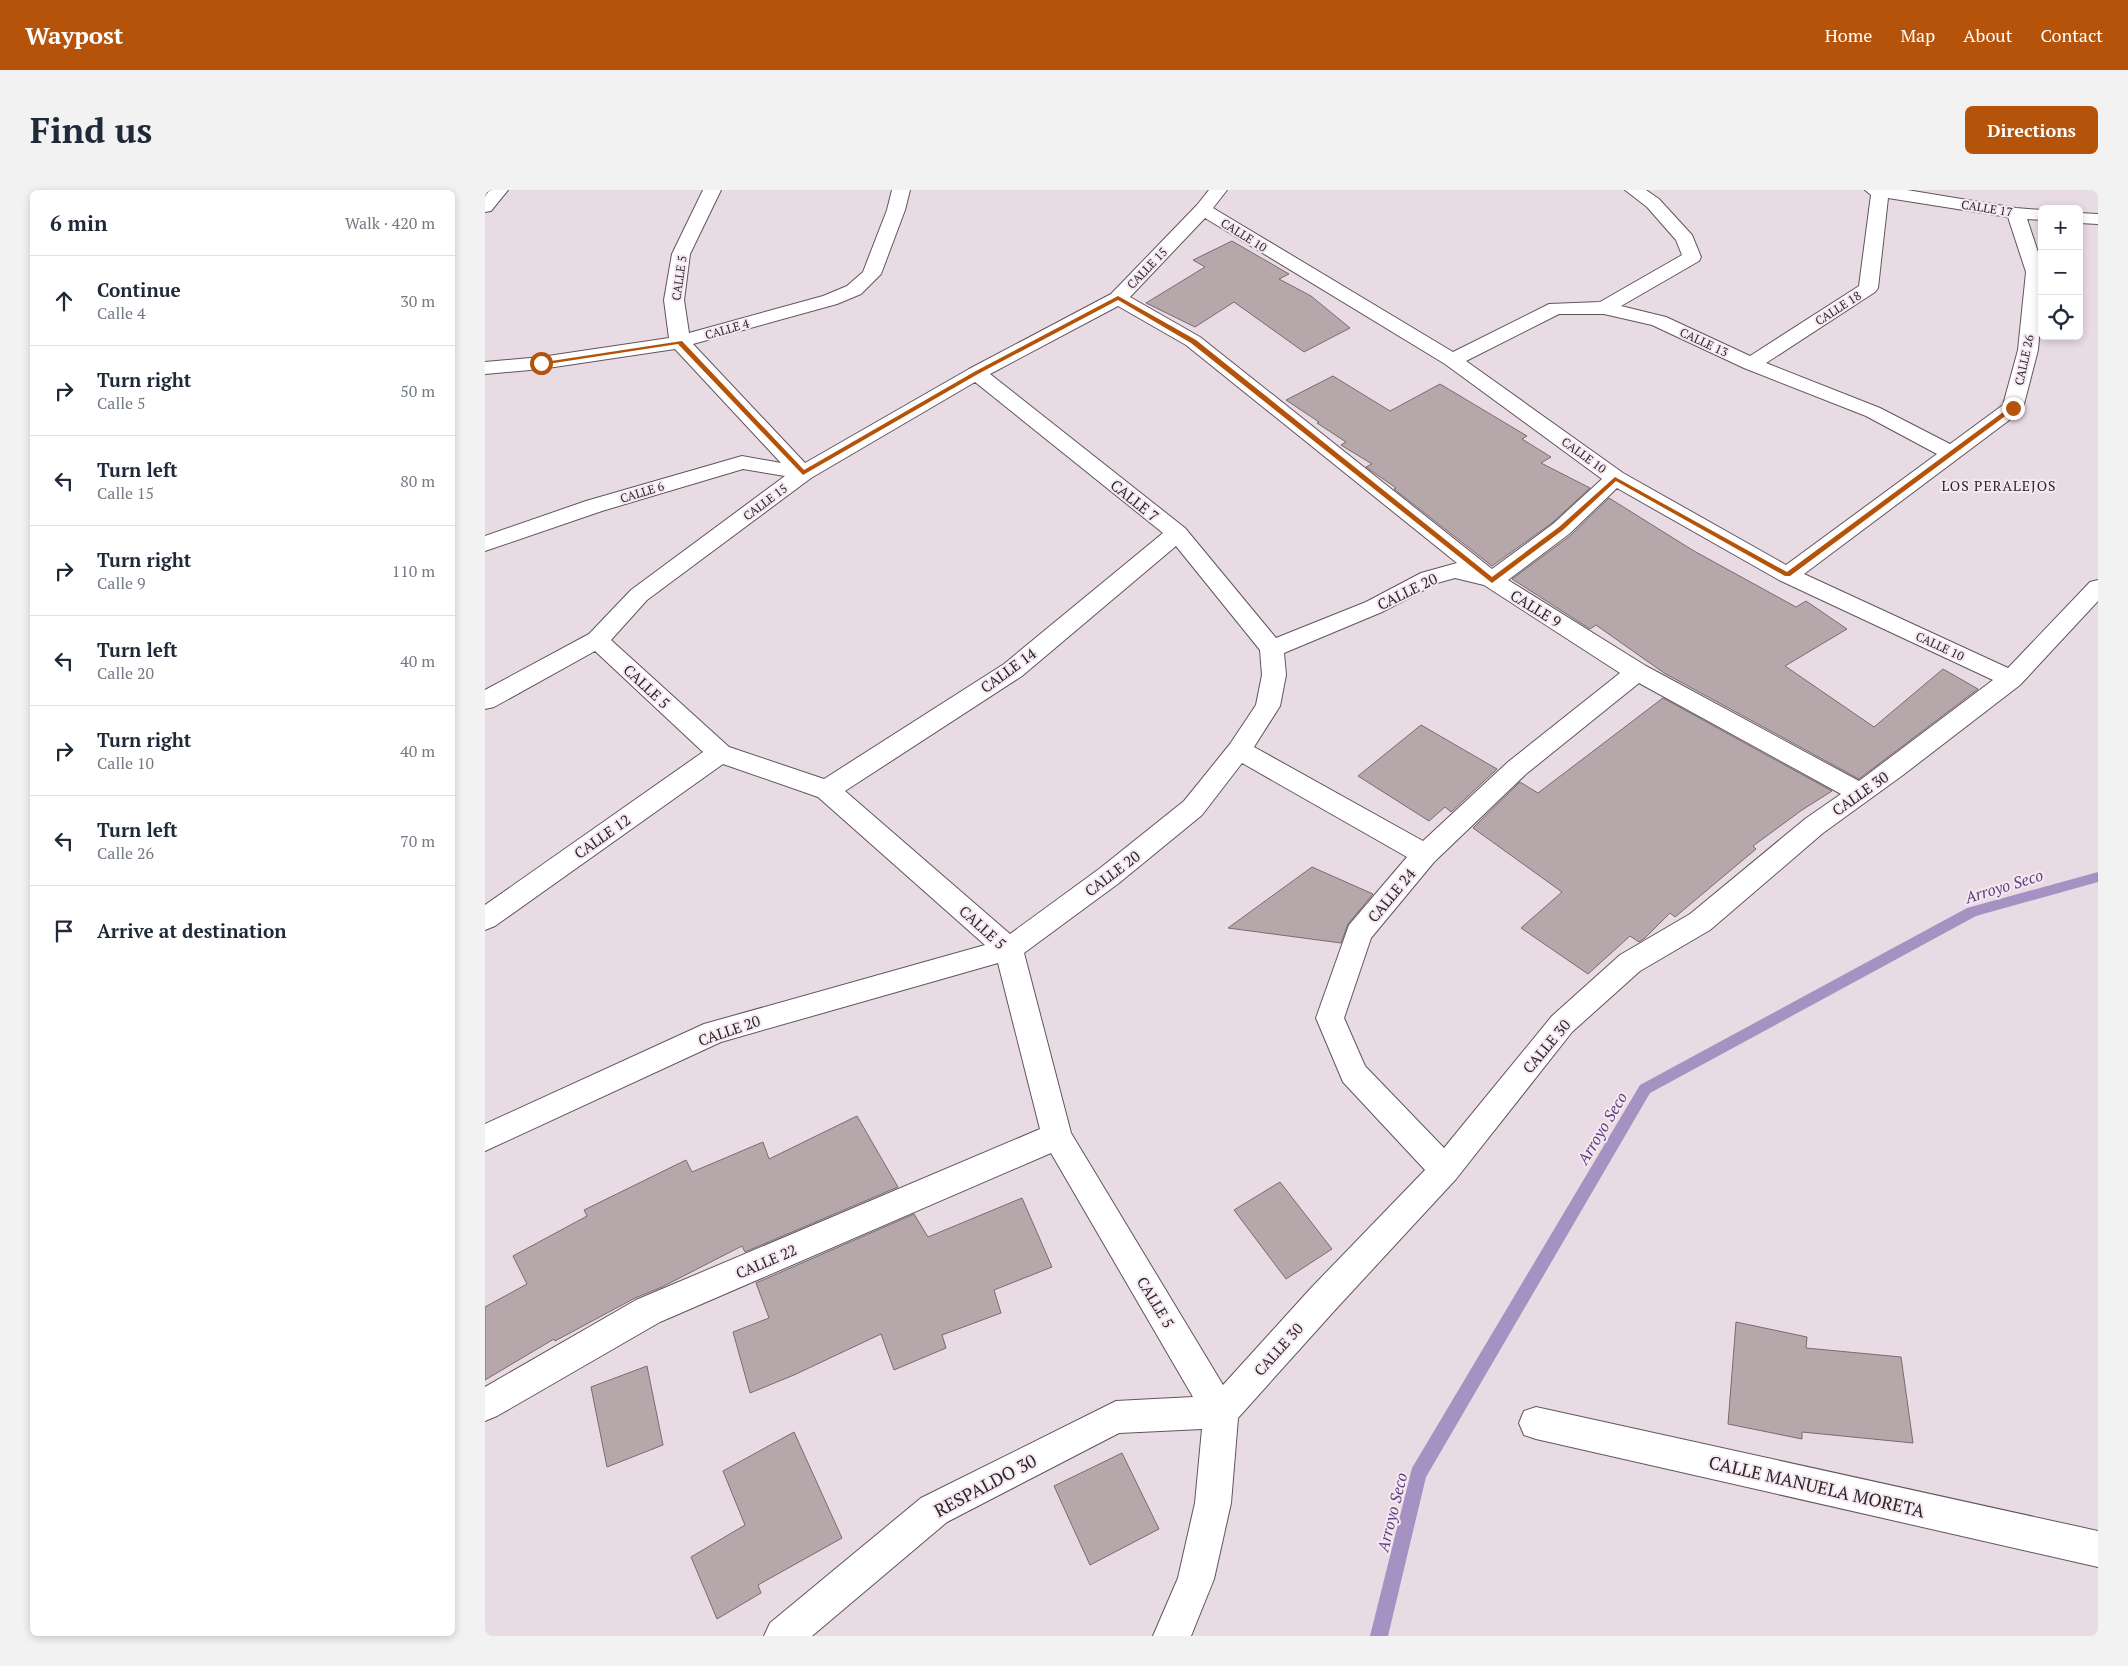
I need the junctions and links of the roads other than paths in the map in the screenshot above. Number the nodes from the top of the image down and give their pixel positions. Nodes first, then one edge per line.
1 (499, 190) edge
2 (712, 190) edge
3 (901, 190) edge
4 (1218, 190) edge
5 (1634, 190) edge
6 (1877, 190) edge
7 (485, 207) edge
8 (1203, 209) junction
9 (2016, 213) junction
10 (2038, 215) edge
11 (2083, 218) edge
12 (2098, 219) edge
13 (1118, 298) junction
14 (1604, 308) junction
15 (680, 342) junction
16 (1451, 360) junction
17 (1751, 364) junction
18 (485, 368) edge
19 (976, 373) junction
20 (1951, 453) junction
21 (803, 473) junction
22 (1615, 478) junction
23 (1177, 533) junction
24 (485, 544) edge
25 (1787, 575) junction
26 (1492, 580) junction
27 (2098, 587) edge
28 (597, 640) junction
29 (1272, 649) junction
30 (1637, 672) junction
31 (2011, 679) junction
32 (485, 701) edge
33 (1239, 750) junction
34 (720, 753) junction
35 (827, 790) junction
36 (1859, 792) junction
37 (1425, 855) junction
38 (485, 919) edge
39 (1009, 949) junction
40 (1057, 1136) junction
41 (485, 1138) edge
42 (1445, 1170) junction
43 (485, 1405) edge
44 (1221, 1412) junction
45 (1536, 1423) dead end
46 (2098, 1549) edge
47 (783, 1636) edge
48 (1172, 1636) edge

1 - 7 street
2 - 15 street, CALLE 5
3 - 15 street, CALLE 4
4 - 8 street, CALLE 15
5 - 14 street
6 - 9 street, CALLE 17
6 - 17 street, CALLE 18
8 - 13 street, CALLE 15
8 - 16 street, CALLE 10
9 - 10 street, CALLE 17
9 - 20 street, CALLE 26
11 - 12 street
13 - 19 street, CALLE 15
13 - 26 street, CALLE 9
14 - 16 street, CALLE 13
14 - 17 street, CALLE 13
15 - 18 street, CALLE 4
15 - 21 street
16 - 22 street, CALLE 10
17 - 20 street, CALLE 13
19 - 21 street, CALLE 15
19 - 23 street, CALLE 7
20 - 25 street, CALLE 26
21 - 24 street, CALLE 6
21 - 28 street, CALLE 15
22 - 25 street, CALLE 10
22 - 26 street
23 - 29 street, CALLE 7
23 - 35 street, CALLE 14
25 - 31 street, CALLE 10
26 - 29 street, CALLE 20
26 - 30 street, CALLE 9
27 - 31 street, CALLE 30
28 - 32 street, CALLE 15
28 - 34 street, CALLE 5
29 - 33 street, CALLE 20
30 - 36 street, CALLE 9
30 - 37 street, CALLE 24
31 - 36 street, CALLE 30
33 - 37 street
33 - 39 street, CALLE 20
34 - 35 street, CALLE 5
34 - 38 street, CALLE 12
35 - 39 street, CALLE 5
36 - 42 street, CALLE 30
37 - 42 street, CALLE 24
39 - 40 street, CALLE 5
39 - 41 street, CALLE 20
40 - 43 street, CALLE 22
40 - 44 street, CALLE 5
42 - 44 street, CALLE 30
44 - 47 street, RESPALDO 30
44 - 48 street
45 - 46 street, CALLE MANUELA MORETA

